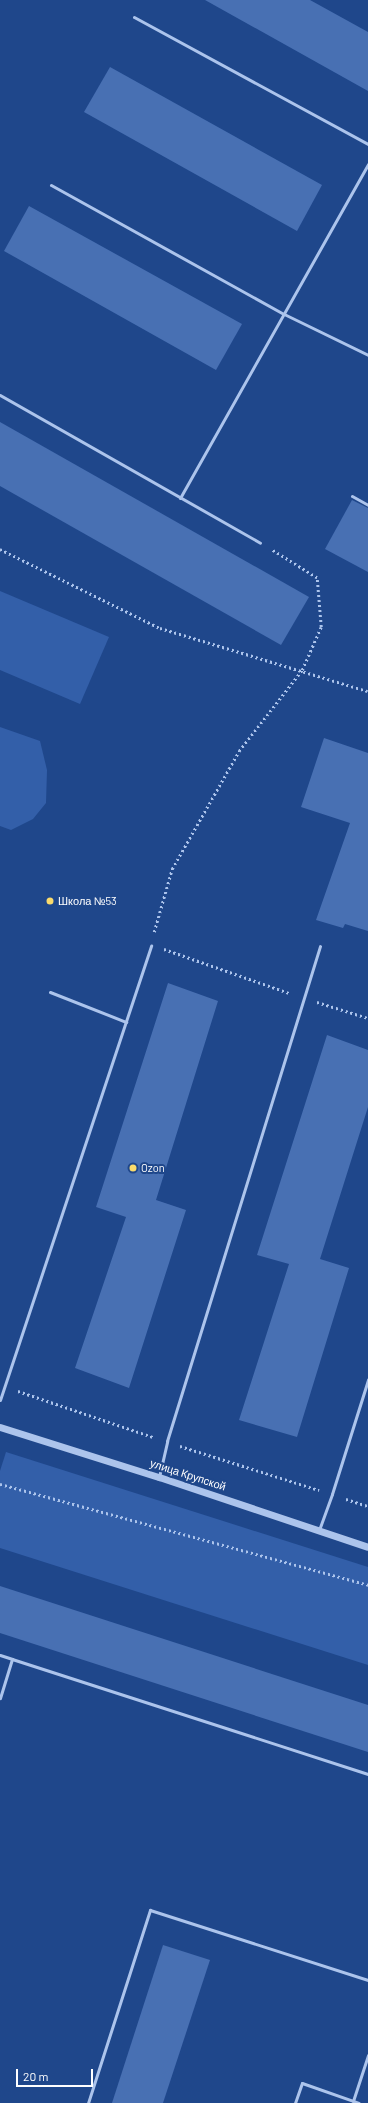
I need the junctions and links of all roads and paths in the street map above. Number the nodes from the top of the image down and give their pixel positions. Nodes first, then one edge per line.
1 (134, 17) dead end
2 (368, 144) edge
3 (368, 164) edge
4 (51, 185) dead end
5 (284, 314) junction
6 (368, 355) edge
7 (0, 395) edge
8 (352, 496) dead end
9 (180, 498) junction
10 (368, 504) edge
11 (260, 543) joint
12 (0, 549) edge
13 (302, 670) junction
14 (368, 690) edge
15 (151, 944) junction
16 (320, 946) dead end
17 (50, 992) dead end
18 (304, 998) junction
19 (368, 1018) edge
20 (126, 1022) junction
21 (368, 1380) edge
22 (6, 1387) junction
23 (0, 1400) edge
24 (0, 1427) edge
25 (167, 1442) junction
26 (159, 1477) junction
27 (0, 1484) edge
28 (332, 1494) junction
29 (368, 1506) edge
30 (319, 1530) junction
31 (368, 1547) edge
32 (368, 1585) edge
33 (0, 1655) edge
34 (12, 1659) junction
35 (0, 1698) edge
36 (368, 1774) edge
37 (368, 1980) edge
38 (368, 2055) edge
39 (353, 2101) junction
40 (88, 2103) edge
41 (295, 2103) edge
42 (359, 2103) edge

1 - 2 lane
3 - 5 lane
4 - 5 lane
5 - 6 lane
5 - 9 lane
7 - 9 lane
8 - 10 lane
9 - 11 lane
11 - 13 path
12 - 13 path
13 - 14 path
13 - 15 path
15 - 18 path
15 - 20 lane
16 - 18 lane
17 - 20 lane
18 - 19 path
18 - 25 lane
20 - 22 lane
21 - 28 lane
22 - 23 lane
22 - 25 path
24 - 26 street, улица Крупской
25 - 26 lane
25 - 28 path
26 - 30 street, улица Крупской
27 - 32 path
28 - 29 path
28 - 30 lane
30 - 31 street, улица Крупской
33 - 34 lane
34 - 35 lane
34 - 36 lane
37 - 40 lane
38 - 39 lane
39 - 41 lane
39 - 42 lane

